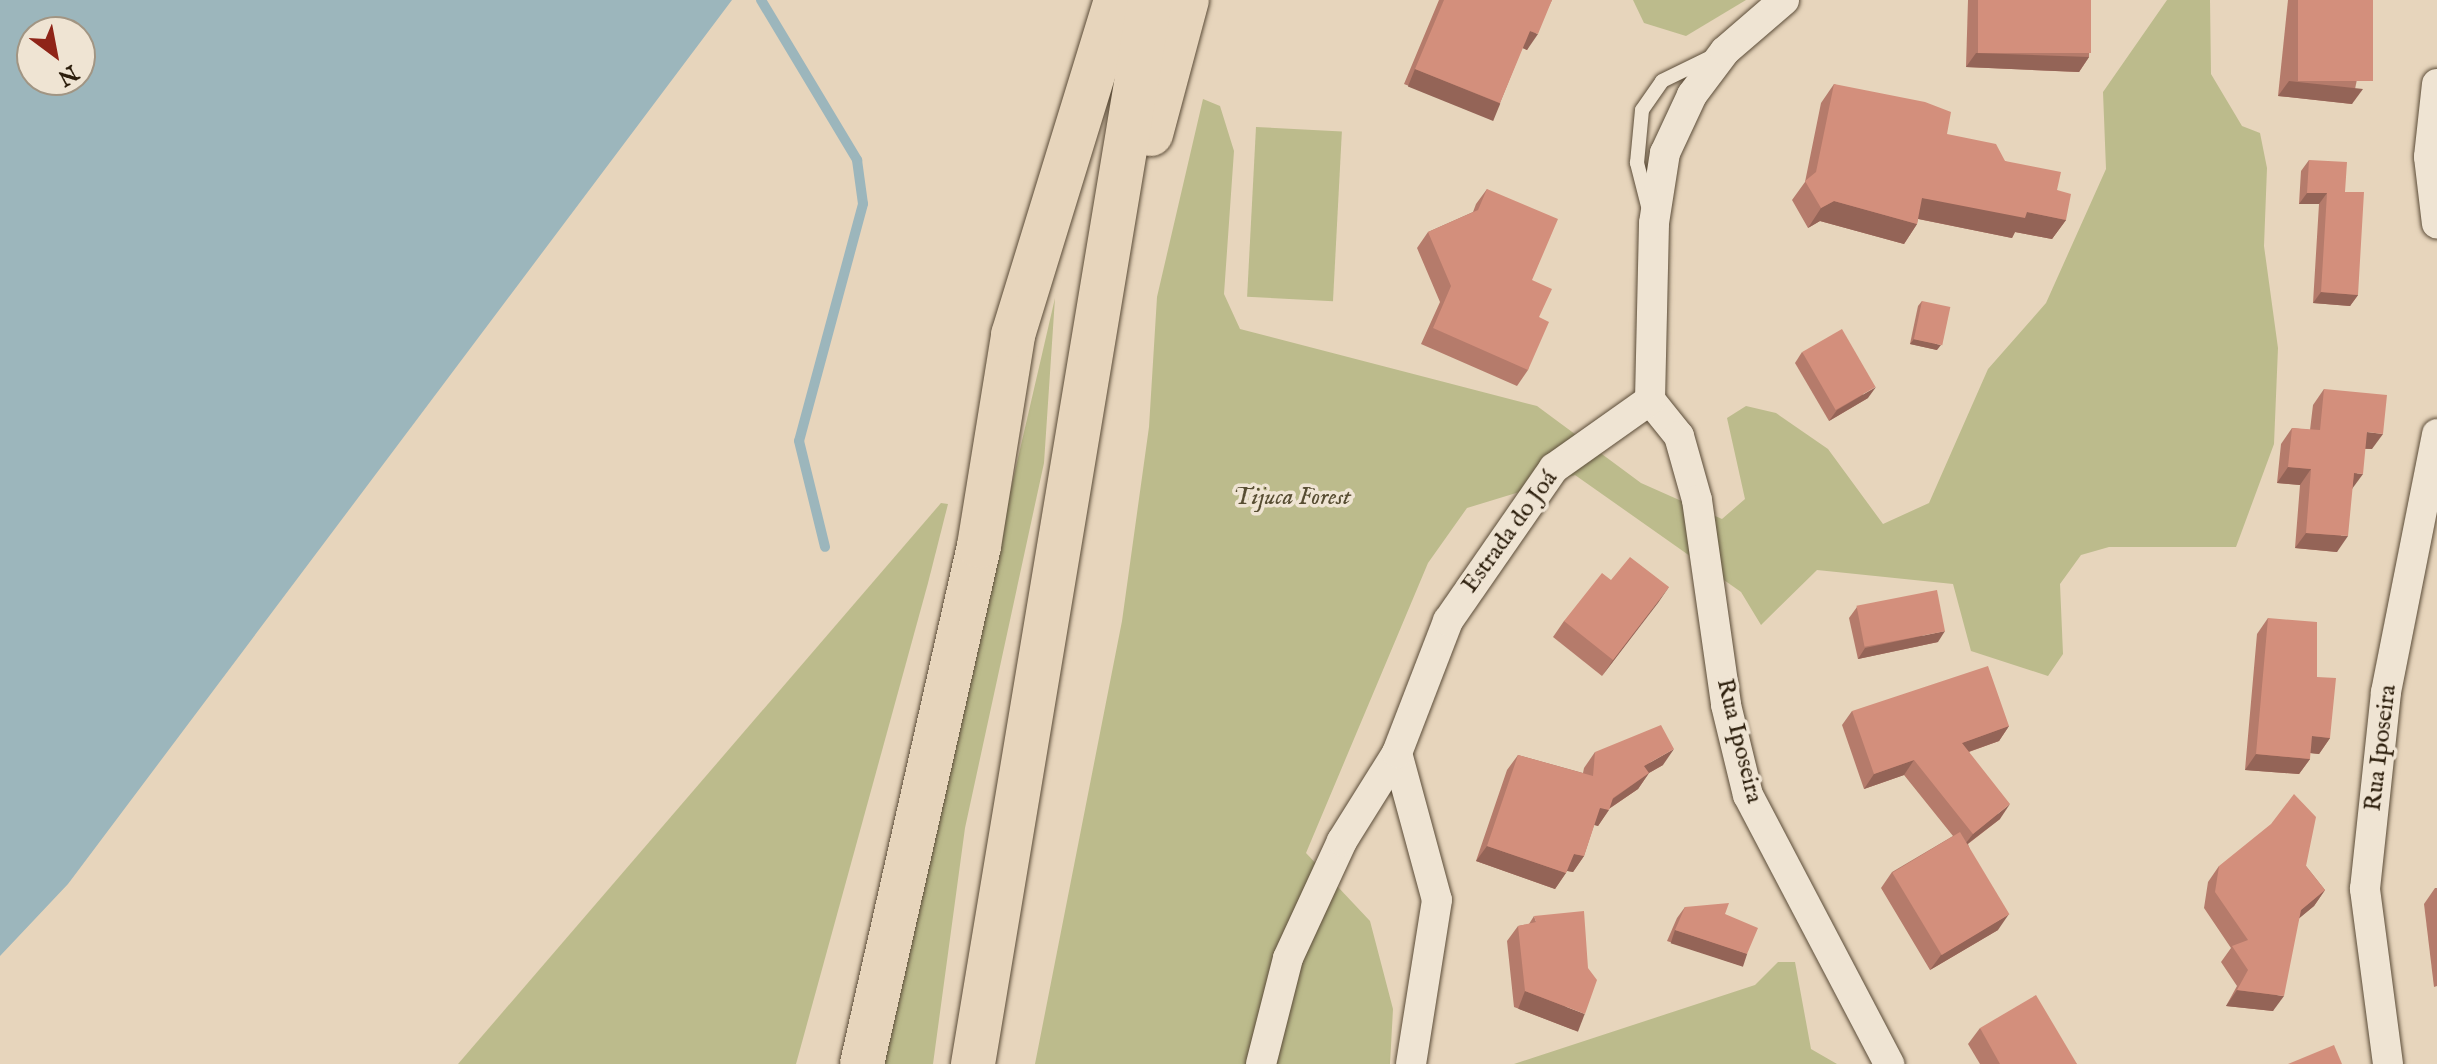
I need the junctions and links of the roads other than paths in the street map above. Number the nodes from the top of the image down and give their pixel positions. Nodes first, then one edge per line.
1 (1116, 0) edge
2 (1150, 0) edge
3 (1187, 0) edge
4 (1784, 0) edge
5 (2437, 84) edge
6 (2437, 224) edge
7 (1095, 341) junction
8 (1650, 400) junction
9 (2437, 434) edge
10 (1397, 753) junction
11 (862, 1064) edge
12 (973, 1064) edge
13 (1261, 1064) edge
14 (1411, 1064) edge
15 (1889, 1064) edge
16 (2388, 1064) edge

1 - 11 highway
2 - 7 highway
3 - 7 highway
4 - 8 street
5 - 6 street
7 - 12 highway
8 - 10 street, Estrada do Joá
8 - 15 street, Rua Iposeira
9 - 16 street, Rua Iposeira
10 - 13 street, Estrada do Joá
10 - 14 street

